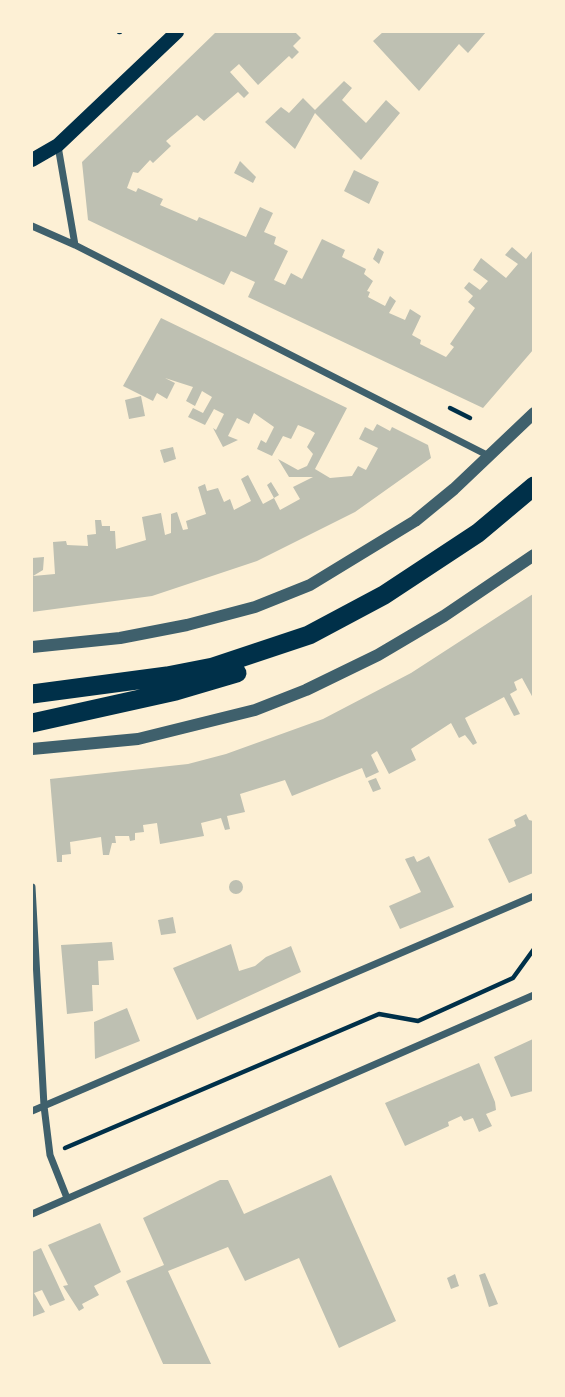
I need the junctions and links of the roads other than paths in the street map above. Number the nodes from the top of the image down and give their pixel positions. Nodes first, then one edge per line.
1 (177, 32) edge
2 (58, 145) junction
3 (32, 160) edge
4 (32, 226) edge
5 (75, 245) junction
6 (534, 413) edge
7 (489, 456) junction
8 (534, 486) edge
9 (478, 533) junction
10 (534, 555) edge
11 (32, 647) edge
12 (32, 694) edge
13 (32, 723) edge
14 (32, 749) edge
15 (32, 887) edge
16 (534, 896) edge
17 (534, 995) edge
18 (44, 1106) junction
19 (32, 1111) edge
20 (66, 1198) junction
21 (32, 1214) edge

1 - 2 main road
2 - 3 main road
2 - 5 street
4 - 5 street
5 - 7 street
6 - 7 street
7 - 11 street
8 - 9 highway
9 - 12 highway
9 - 13 highway
10 - 14 street
15 - 18 street
16 - 18 street
17 - 20 street
18 - 19 street
18 - 20 street
20 - 21 street

